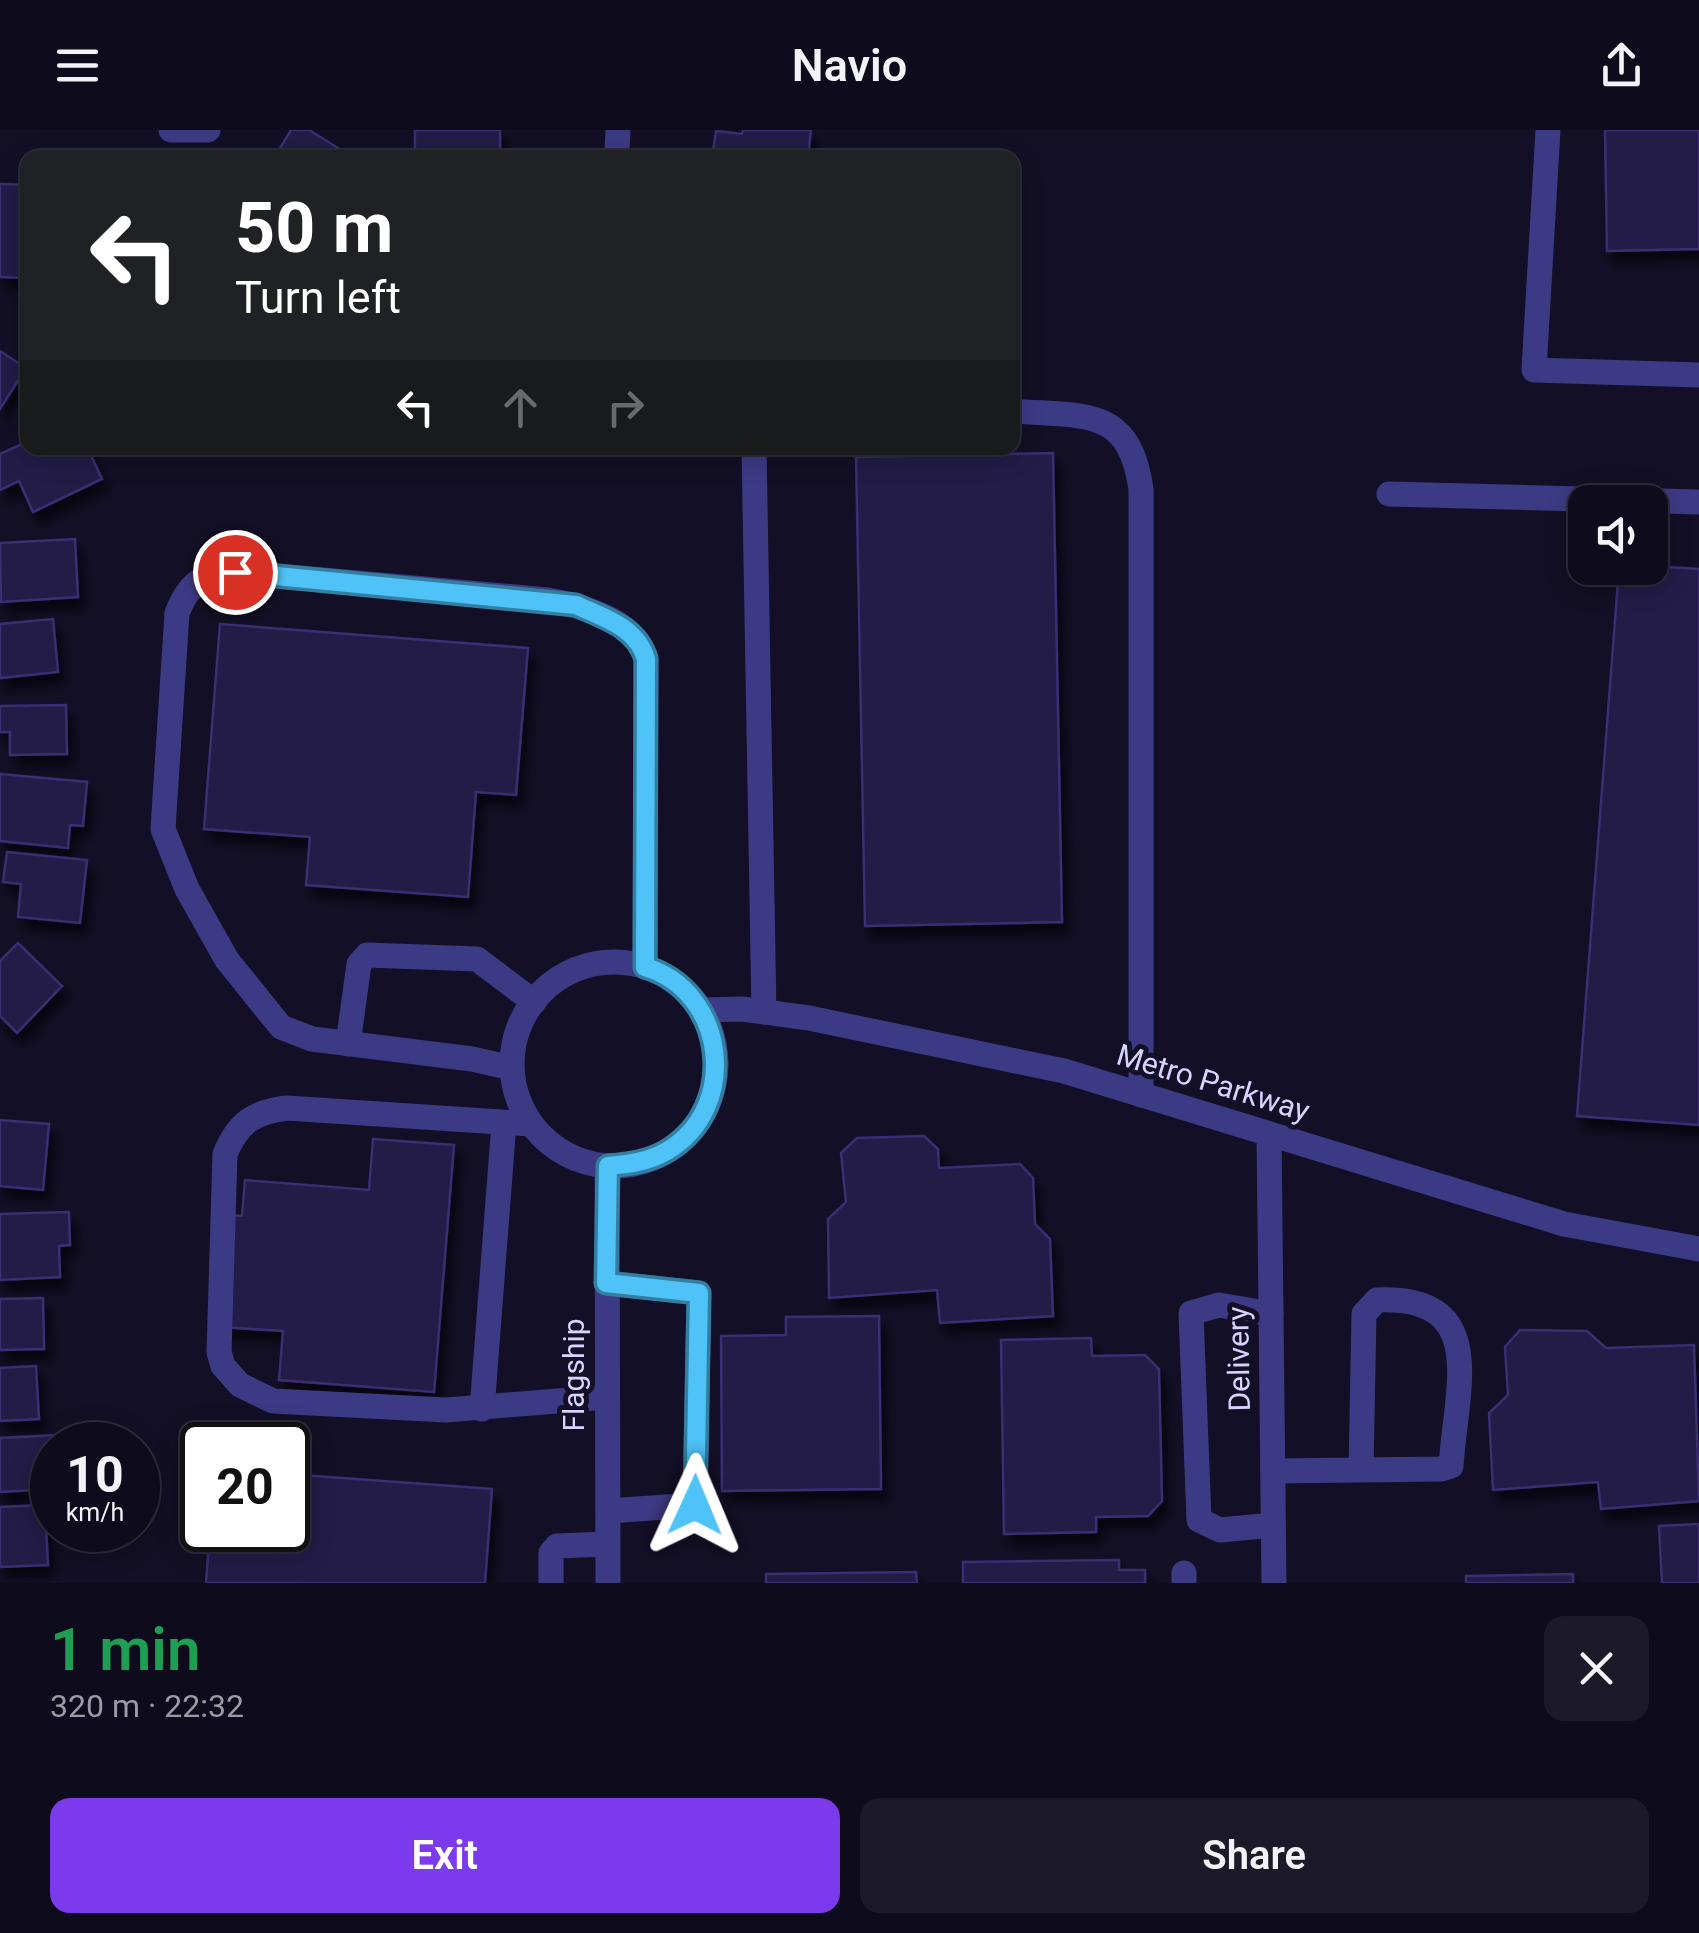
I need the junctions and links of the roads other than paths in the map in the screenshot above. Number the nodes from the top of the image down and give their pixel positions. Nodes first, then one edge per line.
1 (172, 130) edge
2 (1548, 130) edge
3 (208, 131) edge
4 (1699, 376) edge
5 (1020, 412) edge
6 (754, 455) edge
7 (1389, 494) dead end
8 (1699, 502) edge
9 (645, 967) junction
10 (534, 1002) junction
11 (702, 1010) junction
12 (764, 1012) junction
13 (348, 1044) junction
14 (512, 1068) junction
15 (1142, 1095) junction
16 (504, 1123) junction
17 (531, 1124) junction
18 (1270, 1134) junction
19 (608, 1166) junction
20 (1699, 1249) edge
21 (606, 1283) junction
22 (1272, 1314) junction
23 (607, 1397) junction
24 (482, 1409) junction
25 (1361, 1470) junction
26 (1273, 1471) junction
27 (608, 1511) junction
28 (1273, 1525) junction
29 (608, 1544) junction
30 (551, 1583) edge
31 (608, 1583) edge
32 (1274, 1583) edge

1 - 3 street
2 - 4 street
5 - 15 street
6 - 12 street
7 - 8 street
9 - 10 street
9 - 11 street
9 - 13 street
10 - 13 street
10 - 14 street
11 - 12 street, Metro Parkway
11 - 19 street
12 - 15 street, Metro Parkway
13 - 14 street
14 - 17 street
15 - 18 street, Metro Parkway
16 - 17 street
16 - 24 street
16 - 24 street
17 - 19 street
18 - 20 street, Metro Parkway
18 - 22 street, Delivery
19 - 21 street, Flagship
21 - 23 street, Flagship
21 - 27 street
22 - 26 street, Delivery
22 - 28 street
23 - 24 street
23 - 27 street, Flagship
25 - 25 street
25 - 26 street
26 - 28 street, Delivery
27 - 29 street, Flagship
28 - 32 street, Delivery
29 - 30 street
29 - 31 street, Flagship

